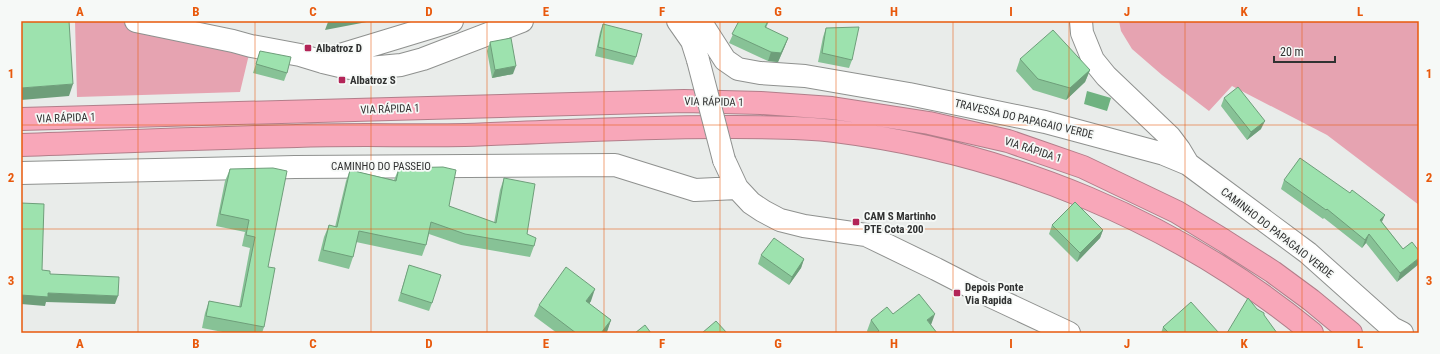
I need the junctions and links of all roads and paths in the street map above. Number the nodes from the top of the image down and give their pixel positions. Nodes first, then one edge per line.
1 (136, 21) edge
2 (452, 21) edge
3 (522, 21) edge
4 (678, 21) edge
5 (700, 21) edge
6 (1081, 21) edge
7 (323, 62) junction
8 (21, 119) edge
9 (21, 145) edge
10 (1188, 164) junction
11 (21, 173) edge
12 (737, 188) junction
13 (1070, 333) edge
14 (1312, 333) edge
15 (1351, 333) edge
16 (1402, 333) edge

1 - 7 street
2 - 7 street
3 - 7 street
4 - 12 street, bridge
5 - 10 street, TRAVESSA DO PAPAGAIO VERDE
6 - 10 street
8 - 15 highway, VIA RÁPIDA 1
9 - 14 highway
10 - 16 street, CAMINHO DO PAPAGAIO VERDE
11 - 12 street, CAMINHO DO PASSEIO
12 - 13 street

